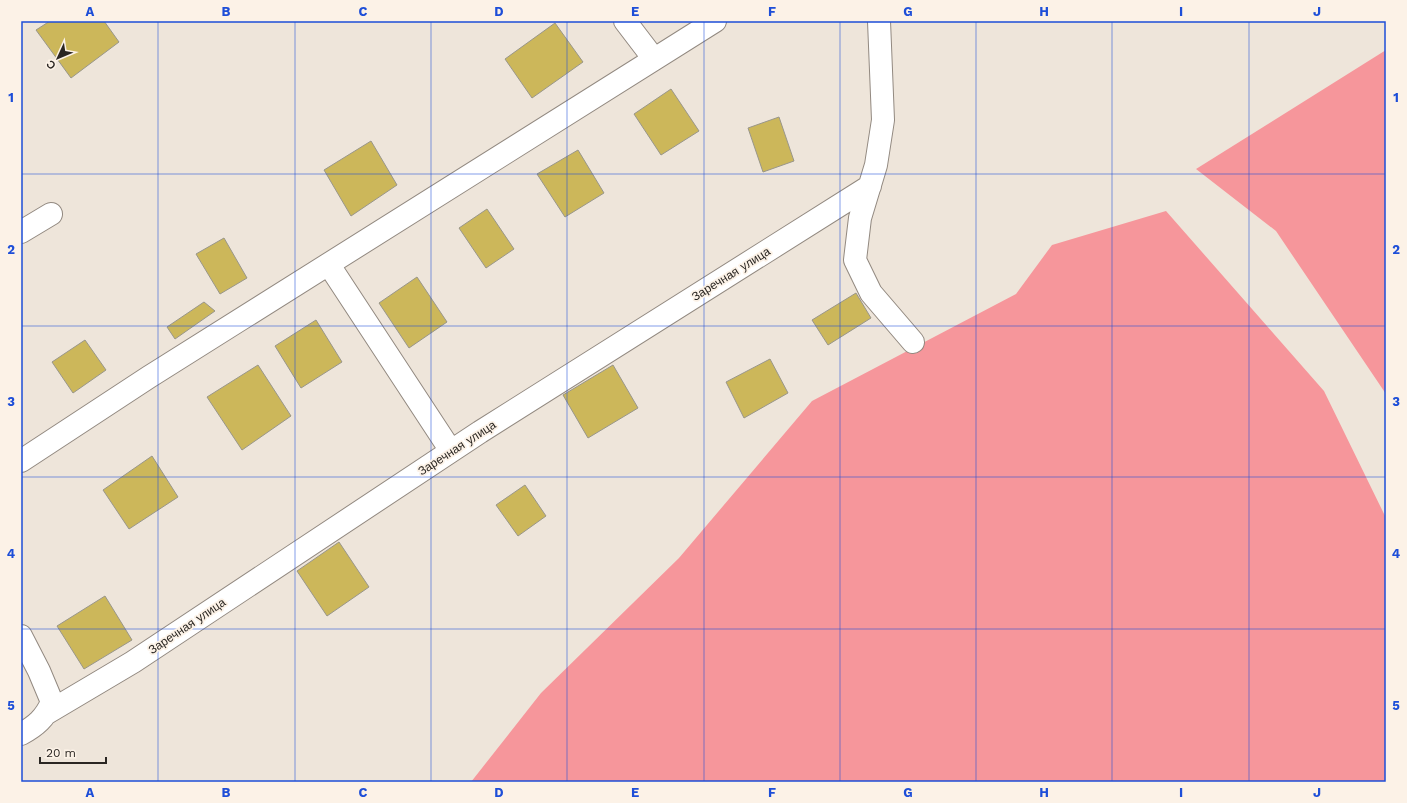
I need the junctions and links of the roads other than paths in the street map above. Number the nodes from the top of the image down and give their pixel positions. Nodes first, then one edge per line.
1 (624, 21) edge
2 (715, 21) edge
3 (879, 21) edge
4 (654, 59) junction
5 (870, 186) junction
6 (51, 214) dead end
7 (21, 232) edge
8 (329, 265) junction
9 (913, 342) dead end
10 (451, 451) junction
11 (21, 461) edge
12 (21, 636) edge
13 (47, 713) junction
14 (21, 734) edge

1 - 4 street
2 - 4 street
3 - 5 street
4 - 8 street
5 - 9 street
5 - 10 street, Заречная улица
6 - 7 street
8 - 10 street
8 - 11 street
10 - 13 street, Заречная улица
12 - 13 street
13 - 14 street, Заречная улица

